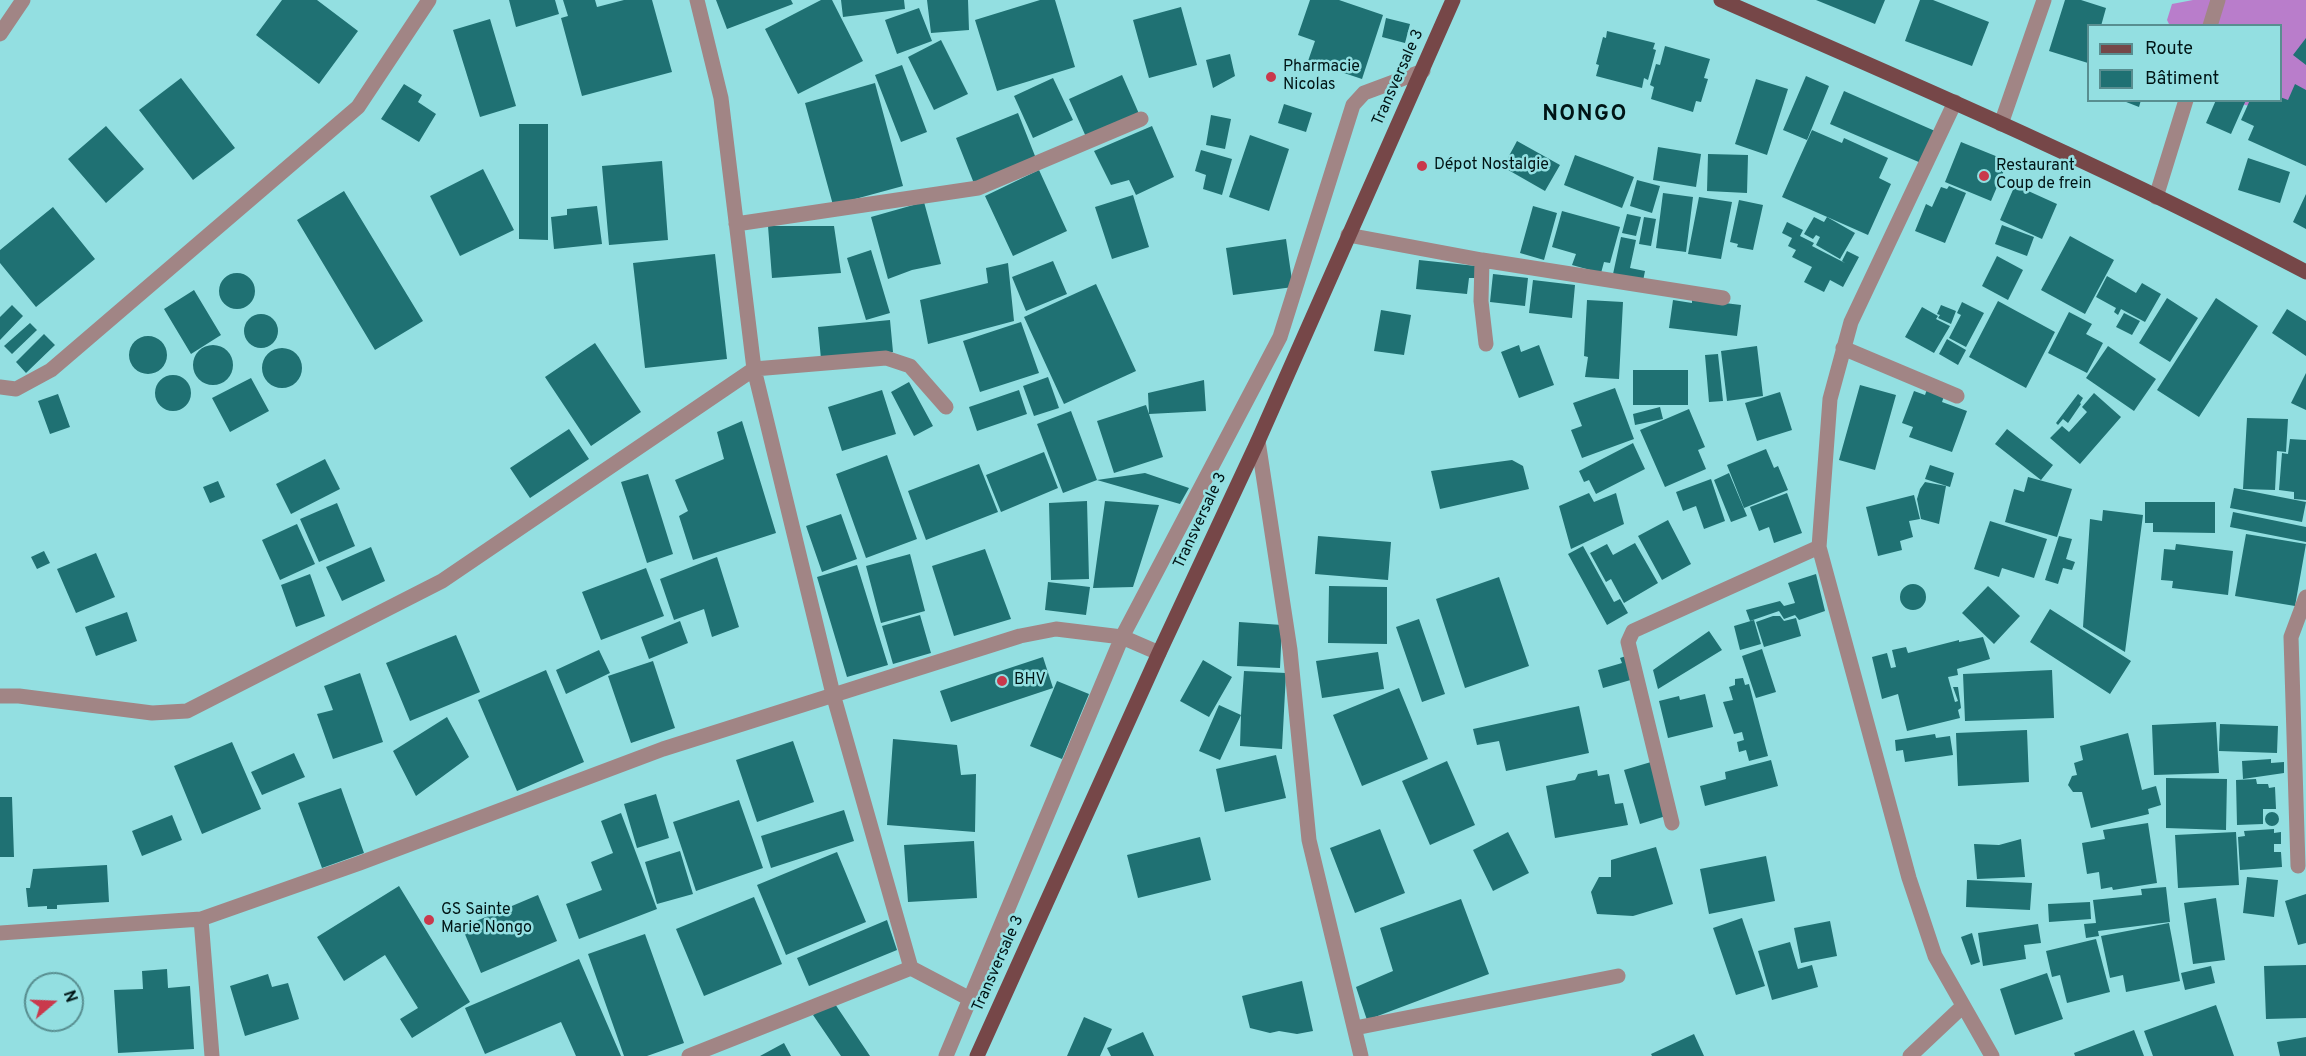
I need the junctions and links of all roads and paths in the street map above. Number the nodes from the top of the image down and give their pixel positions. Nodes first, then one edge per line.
1 (23, 0) edge
2 (429, 0) edge
3 (697, 0) edge
4 (1453, 0) edge
5 (1721, 0) edge
6 (2044, 0) edge
7 (2218, 0) edge
8 (2211, 24) edge
9 (0, 34) edge
10 (1423, 71) junction
11 (1955, 102) junction
12 (2185, 102) edge
13 (1141, 119) dead end
14 (2001, 124) junction
15 (2156, 197) junction
16 (736, 224) junction
17 (1348, 235) junction
18 (1482, 260) junction
19 (2306, 272) edge
20 (1723, 298) dead end
21 (1486, 344) dead end
22 (1843, 348) junction
23 (754, 369) junction
24 (0, 387) edge
25 (1957, 396) dead end
26 (945, 407) dead end
27 (1258, 441) junction
28 (1819, 547) junction
29 (2306, 597) edge
30 (1122, 637) junction
31 (1159, 653) junction
32 (833, 694) junction
33 (0, 696) edge
34 (1672, 824) dead end
35 (2298, 866) dead end
36 (201, 919) junction
37 (0, 933) edge
38 (911, 968) junction
39 (1618, 976) dead end
40 (970, 999) junction
41 (1963, 1006) junction
42 (1354, 1028) junction
43 (212, 1056) edge
44 (689, 1056) edge
45 (946, 1056) edge
46 (977, 1056) edge
47 (1361, 1056) edge
48 (1910, 1056) edge
49 (1992, 1056) edge

1 - 9 street
2 - 24 street
3 - 16 street
4 - 10 main road, Transversale 3
5 - 11 main road
6 - 14 street
7 - 8 street
10 - 17 main road, Transversale 3
10 - 30 street
11 - 14 main road
11 - 22 street
12 - 15 street
13 - 16 street
14 - 15 main road
15 - 19 main road
16 - 23 street
17 - 18 street
17 - 27 main road, Transversale 3
18 - 20 street
18 - 21 street
22 - 25 street
22 - 28 street
23 - 26 street
23 - 32 street
23 - 33 street
27 - 31 main road, Transversale 3
27 - 42 street
28 - 34 street
28 - 41 street
29 - 35 street
30 - 31 street
30 - 32 street
30 - 40 street
31 - 46 main road, Transversale 3
32 - 36 street
32 - 38 street
36 - 37 street
36 - 43 street
38 - 40 street
38 - 44 street
39 - 42 street
40 - 45 street
41 - 48 street
41 - 49 street
42 - 47 street

